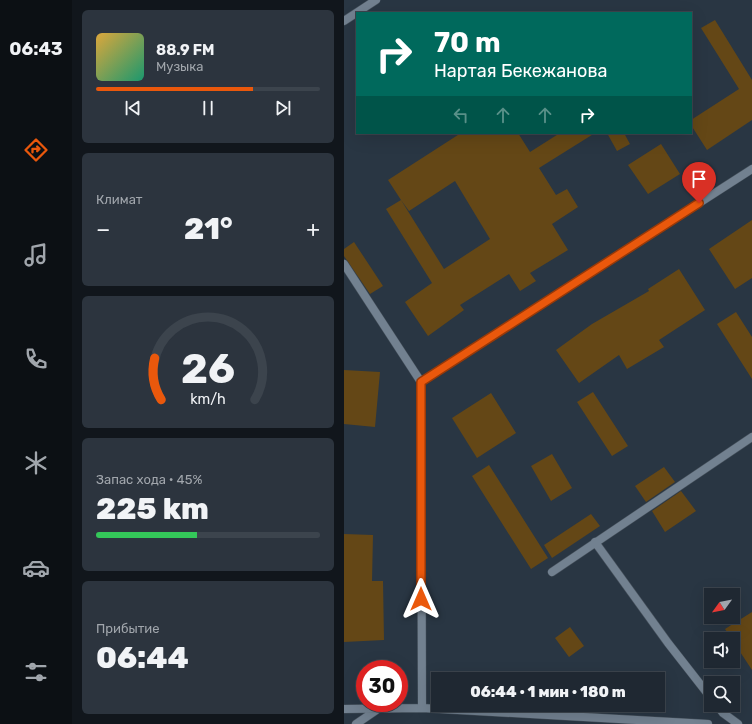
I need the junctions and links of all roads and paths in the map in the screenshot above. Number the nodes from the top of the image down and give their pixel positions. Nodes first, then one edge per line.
1 (376, 0) edge
2 (358, 12) edge
3 (356, 13) edge
4 (344, 21) edge
5 (752, 169) edge
6 (344, 264) edge
7 (421, 382) junction
8 (752, 437) edge
9 (595, 542) junction
10 (552, 572) dead end
11 (704, 689) edge
12 (408, 708) edge
13 (422, 708) junction
14 (344, 709) edge
15 (356, 709) edge
16 (374, 712) edge
17 (722, 712) edge
18 (356, 724) edge
19 (708, 724) edge
20 (738, 724) edge

1 - 2 street
3 - 4 street
5 - 7 street
6 - 7 street
7 - 13 street
8 - 9 street
9 - 10 street
9 - 11 street
12 - 13 street
13 - 19 street
14 - 15 street
16 - 18 street
17 - 20 street

